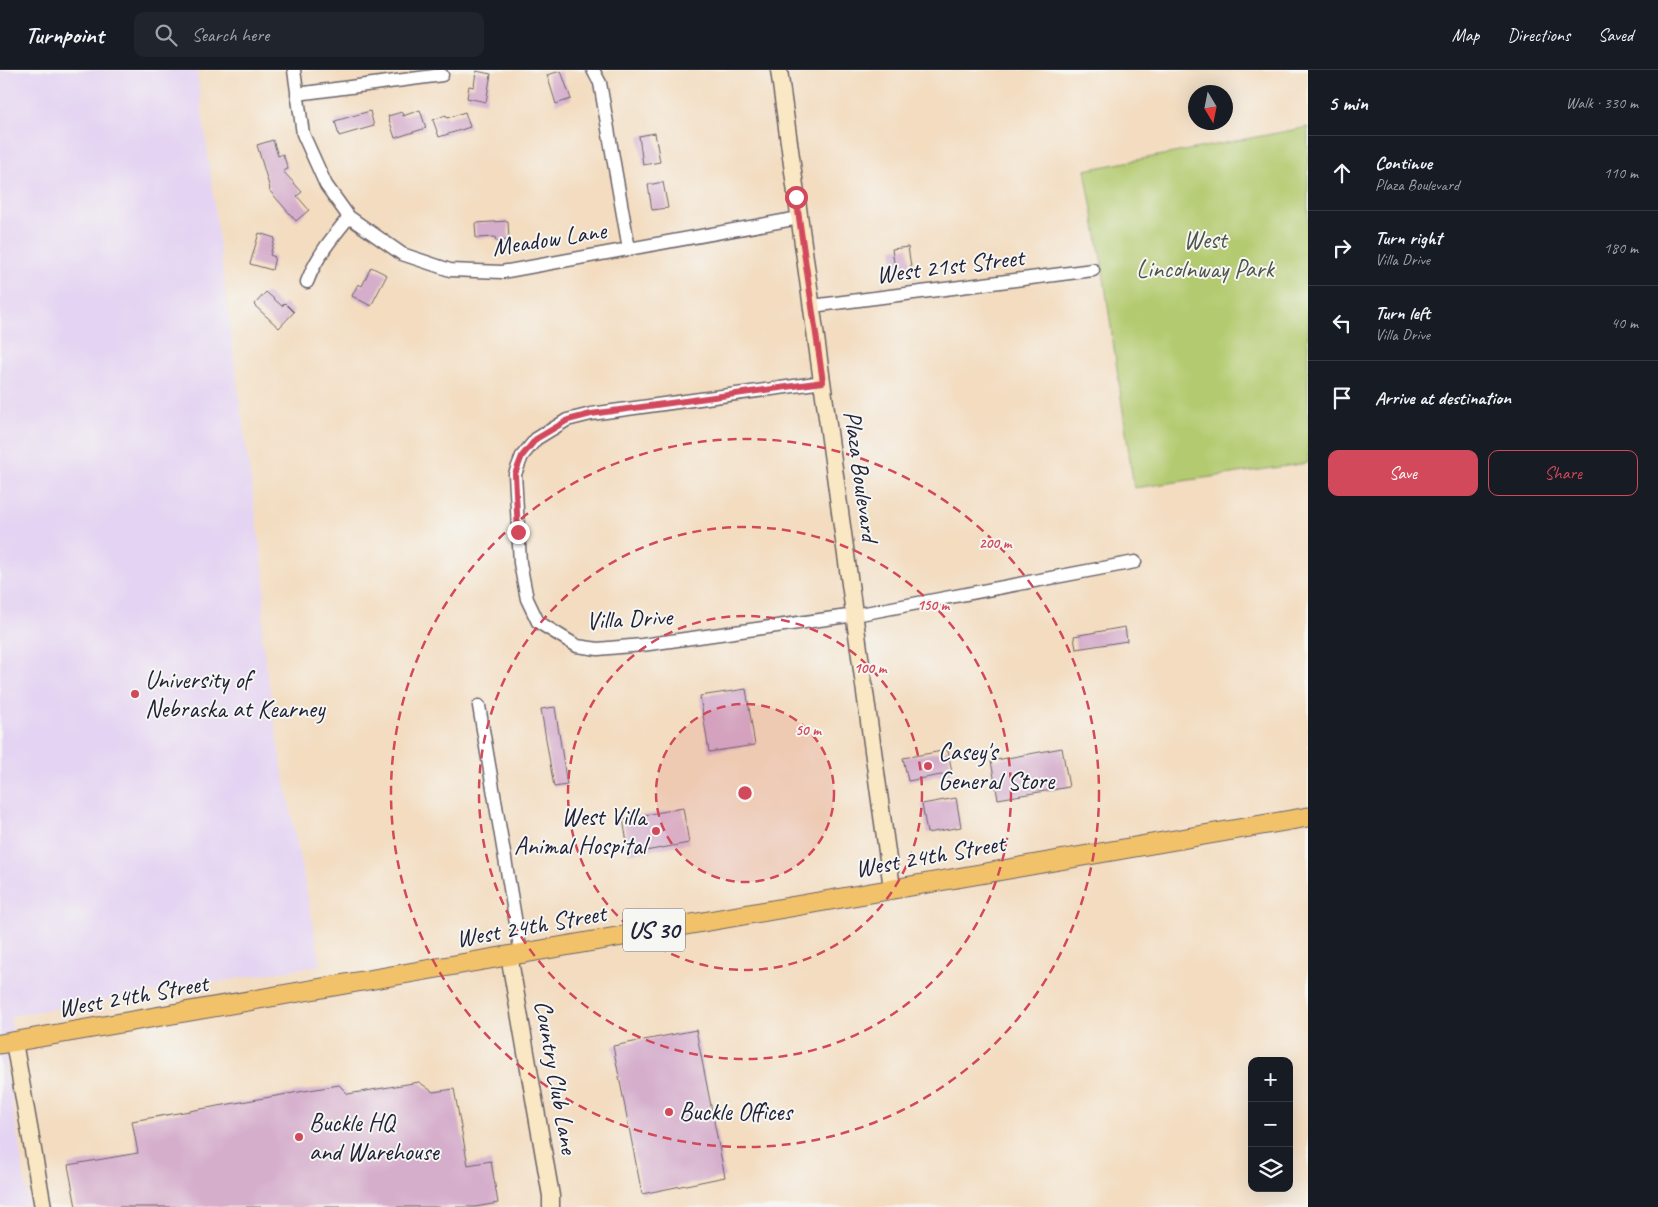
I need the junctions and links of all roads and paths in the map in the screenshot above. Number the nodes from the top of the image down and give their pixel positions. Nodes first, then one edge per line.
1 (294, 70) edge
2 (593, 70) edge
3 (779, 70) edge
4 (442, 74) dead end
5 (297, 94) junction
6 (349, 217) junction
7 (799, 218) junction
8 (629, 249) junction
9 (1093, 270) dead end
10 (307, 282) dead end
11 (812, 306) junction
12 (823, 382) junction
13 (1135, 562) dead end
14 (855, 615) junction
15 (479, 706) dead end
16 (1308, 817) edge
17 (892, 888) junction
18 (515, 954) junction
19 (7, 1043) edge
20 (43, 1207) edge
21 (552, 1207) edge

1 - 5 street, Meadow Lane
2 - 8 street, Meadow Lane
3 - 7 street, Plaza Boulevard
4 - 5 street
5 - 6 street, Meadow Lane
6 - 8 street, Meadow Lane
6 - 10 street
7 - 8 street, Meadow Lane
7 - 11 street, Plaza Boulevard
9 - 11 street, West 21st Street
11 - 12 street, Plaza Boulevard
12 - 14 street, Plaza Boulevard
12 - 14 street, Villa Drive
13 - 14 street, Villa Drive
14 - 17 street, Plaza Boulevard
15 - 18 street
16 - 17 main road, West 24th Street / US 30
17 - 18 main road, West 24th Street / US 30
18 - 19 main road, West 24th Street / US 30
18 - 21 street, Country Club Lane
19 - 20 street

